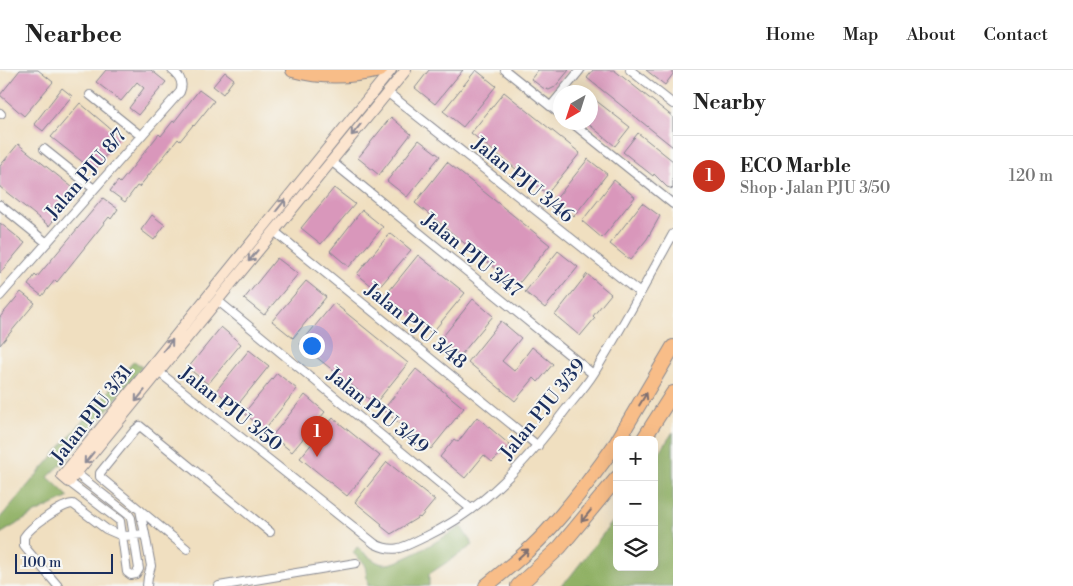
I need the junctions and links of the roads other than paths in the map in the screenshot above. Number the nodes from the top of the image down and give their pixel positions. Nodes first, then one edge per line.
1 (172, 70) edge
2 (294, 70) edge
3 (380, 70) edge
4 (391, 70) edge
5 (406, 70) edge
6 (505, 70) edge
7 (580, 70) edge
8 (630, 70) edge
9 (568, 85) edge
10 (387, 92) junction
11 (90, 95) dead end
12 (553, 104) edge
13 (673, 104) edge
14 (551, 106) joint
15 (581, 130) edge
16 (141, 136) junction
17 (44, 149) dead end
18 (331, 161) junction
19 (94, 189) junction
20 (673, 204) edge
21 (0, 205) edge
22 (274, 231) junction
23 (673, 234) edge
24 (47, 243) junction
25 (640, 293) junction
26 (0, 296) edge
27 (217, 300) junction
28 (673, 347) edge
29 (155, 369) junction
30 (593, 374) junction
31 (673, 393) edge
32 (620, 436) edge
33 (646, 436) edge
34 (538, 446) junction
35 (613, 447) edge
36 (71, 475) junction
37 (615, 481) edge
38 (471, 509) junction
39 (140, 510) junction
40 (270, 532) dead end
41 (145, 534) junction
42 (133, 535) junction
43 (122, 536) junction
44 (187, 549) dead end
45 (387, 550) joint
46 (356, 563) dead end
47 (58, 586) edge
48 (147, 586) edge
49 (219, 586) edge
50 (486, 586) edge
51 (518, 586) edge

1 - 16 street, Jalan PJU 8/7
2 - 3 highway
29 -> 4 street, Jalan PJU 3/31
5 - 10 street, Jalan PJU 3/31
6 - 14 street
7 - 9 street
8 - 13 street
10 -> 18 street, Jalan PJU 3/31
10 - 25 street, Jalan PJU 3/46
11 - 16 street
12 - 14 street
15 - 20 street
16 - 19 street, Jalan PJU 8/7
17 - 19 street
18 - 22 street, Jalan PJU 3/31
18 - 30 street, Jalan PJU 3/47
19 - 24 street, Jalan PJU 8/7
21 - 24 street
22 -> 27 street, Jalan PJU 3/31
22 - 34 street, Jalan PJU 3/48
23 - 25 street, Jalan PJU 3/39
24 - 26 street, Jalan PJU 8/7
25 - 30 street, Jalan PJU 3/39
27 - 29 street, Jalan PJU 3/31
27 - 38 street, Jalan PJU 3/49
32 -> 28 highway
29 - 36 street, Jalan PJU 3/31
29 - 45 street, Jalan PJU 3/50
30 - 34 street, Jalan PJU 3/39
31 - 33 highway
34 - 38 street, Jalan PJU 3/39
50 -> 35 highway
36 - 42 street
36 - 43 street
37 -> 51 highway
38 - 45 street, Jalan PJU 3/39
39 - 40 street
39 - 41 street
39 - 44 street
41 - 42 street
41 - 48 street
42 - 43 street
42 - 43 street
43 - 47 street
46 - 49 street

